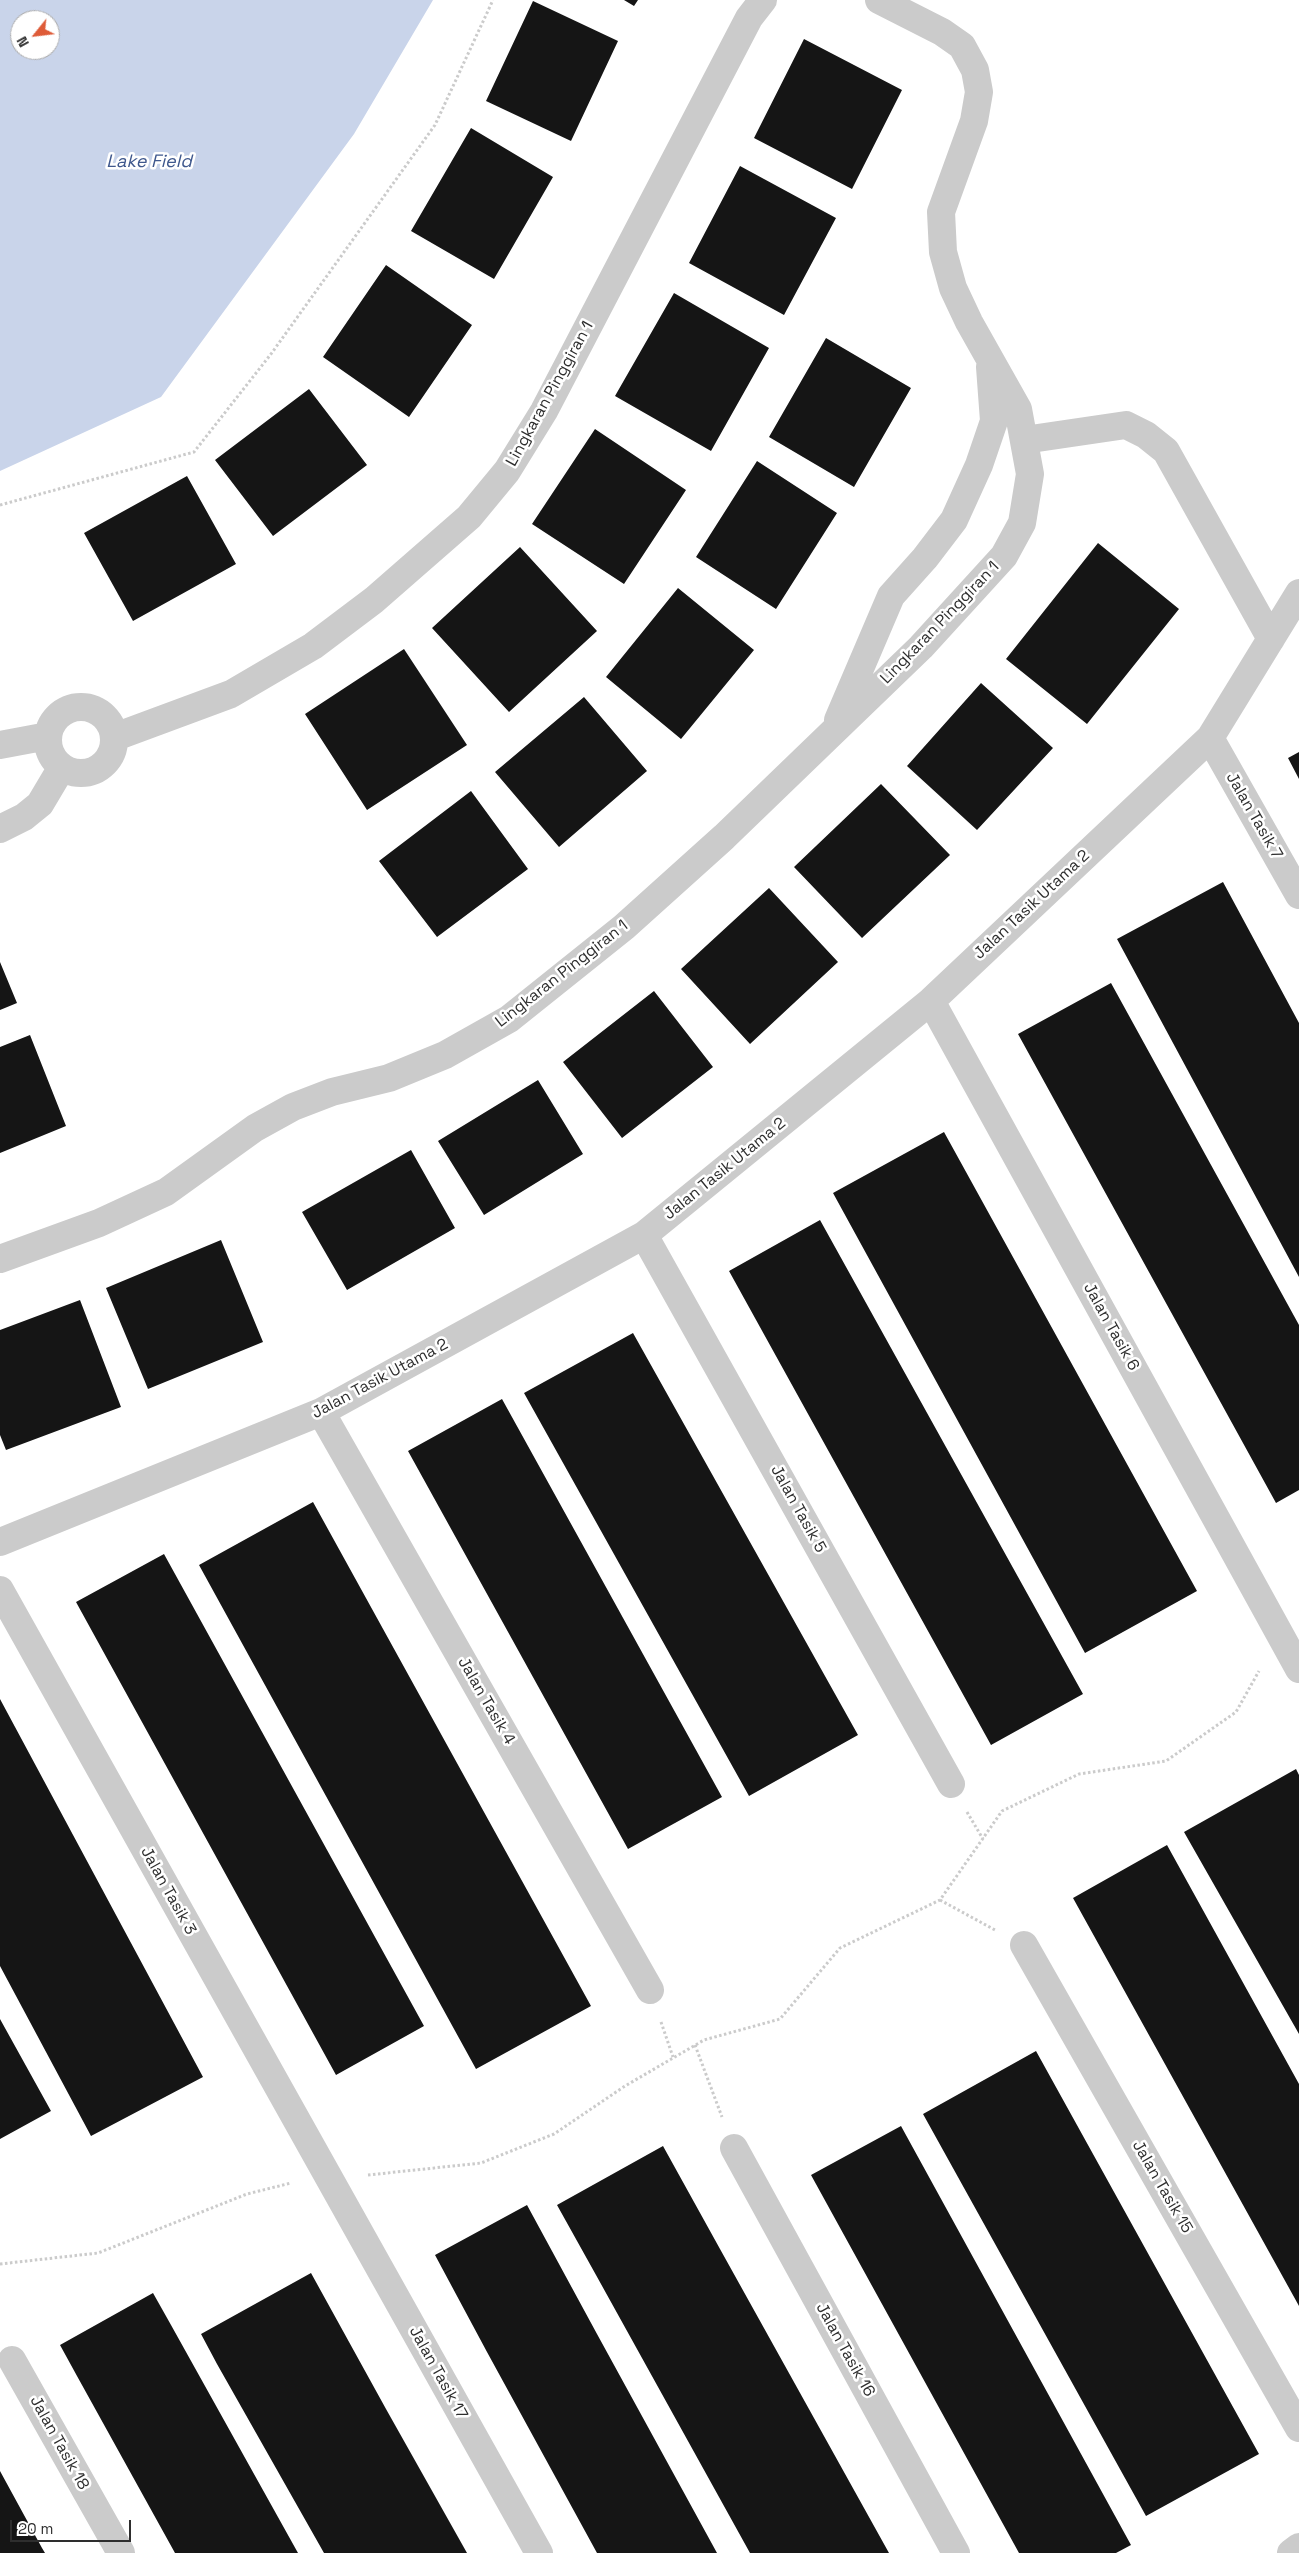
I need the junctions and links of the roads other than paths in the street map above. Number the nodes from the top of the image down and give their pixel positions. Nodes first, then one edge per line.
1 (763, 0) edge
2 (879, 0) edge
3 (990, 361) junction
4 (1024, 440) junction
5 (1299, 593) edge
6 (1271, 639) junction
7 (834, 730) junction
8 (48, 736) junction
9 (115, 737) junction
10 (1210, 738) junction
11 (0, 745) edge
12 (62, 767) junction
13 (0, 829) edge
14 (1299, 895) edge
15 (931, 1001) junction
16 (644, 1235) junction
17 (0, 1259) edge
18 (321, 1412) junction
19 (0, 1542) edge
20 (0, 1590) edge
21 (1295, 1661) edge
22 (951, 1784) dead end
23 (1024, 1945) road end
24 (650, 1990) dead end
25 (734, 2148) road end
26 (337, 2192) joint
27 (12, 2360) dead end
28 (1299, 2428) edge
29 (1299, 2547) edge
30 (120, 2553) edge
31 (539, 2553) edge
32 (956, 2553) edge
33 (1291, 2553) edge

1 - 9 street, Lingkaran Pinggiran 1
2 - 3 street, Lingkaran Pinggiran 1
3 - 4 street, Lingkaran Pinggiran 1
3 - 7 street, Lingkaran Pinggiran 1
4 - 6 street
4 - 7 street, Lingkaran Pinggiran 1
5 - 6 street, Jalan Tasik Utama 2
6 - 10 street, Jalan Tasik Utama 2
7 - 17 street, Lingkaran Pinggiran 1
8 - 9 street
8 - 11 street
8 - 12 street
9 - 12 street
10 - 14 street, Jalan Tasik 7
10 - 15 street, Jalan Tasik Utama 2
12 - 13 street
15 - 16 street, Jalan Tasik Utama 2
15 - 21 street, Jalan Tasik 6
16 - 18 street, Jalan Tasik Utama 2
16 - 22 street, Jalan Tasik 5
18 - 19 street, Jalan Tasik Utama 2
18 - 24 street, Jalan Tasik 4
20 - 26 street, Jalan Tasik 3
23 - 28 street, Jalan Tasik 15
25 - 32 street, Jalan Tasik 16
26 - 31 street, Jalan Tasik 17
27 - 30 street, Jalan Tasik 18
29 - 33 street

